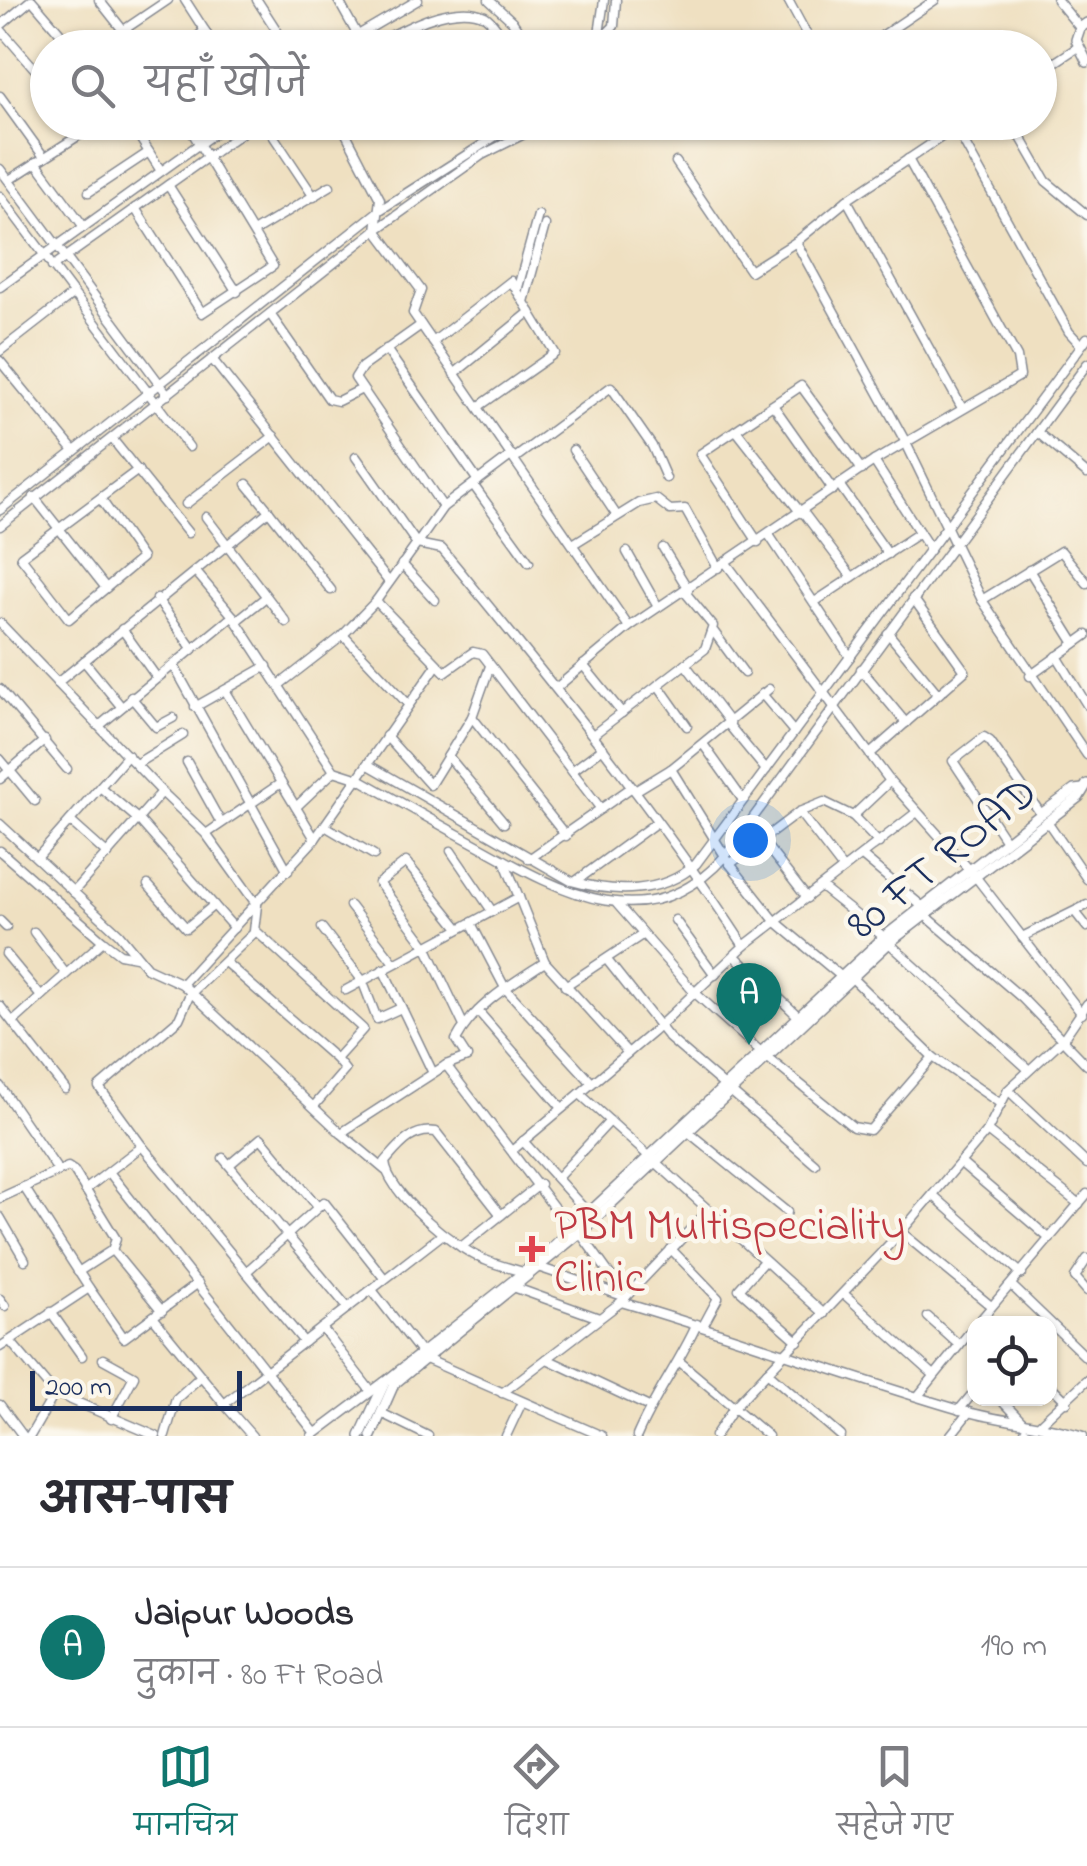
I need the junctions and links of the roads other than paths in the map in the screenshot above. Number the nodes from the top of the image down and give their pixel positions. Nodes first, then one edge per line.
1 (100, 0) edge
2 (168, 0) edge
3 (185, 0) edge
4 (256, 0) edge
5 (338, 0) edge
6 (389, 0) edge
7 (418, 0) edge
8 (490, 0) edge
9 (604, 0) edge
10 (616, 0) edge
11 (788, 0) edge
12 (935, 0) edge
13 (1057, 0) edge
14 (28, 1) edge
15 (396, 12) junction
16 (1085, 23) edge
17 (0, 27) edge
18 (125, 29) joint
19 (56, 30) edge
20 (204, 30) edge
21 (276, 30) edge
22 (355, 30) edge
23 (364, 30) edge
24 (401, 30) edge
25 (497, 30) edge
26 (518, 30) edge
27 (601, 30) edge
28 (611, 30) edge
29 (804, 30) edge
30 (891, 30) edge
31 (1084, 53) edge
32 (30, 63) edge
33 (1057, 65) edge
34 (0, 96) edge
35 (74, 140) edge
36 (141, 140) edge
37 (198, 140) edge
38 (204, 140) edge
39 (231, 140) edge
40 (276, 140) edge
41 (350, 140) edge
42 (490, 140) edge
43 (512, 140) edge
44 (936, 140) edge
45 (967, 140) edge
46 (1022, 140) edge
47 (200, 143) junction
48 (149, 152) junction
49 (208, 156) junction
50 (908, 159) junction
51 (40, 160) junction
52 (676, 162) dead end
53 (0, 169) edge
54 (162, 171) junction
55 (9, 180) junction
56 (168, 184) junction
57 (330, 186) dead end
58 (89, 192) dead end
59 (0, 196) edge
60 (314, 197) junction
61 (847, 200) junction
62 (135, 208) junction
63 (380, 210) junction
64 (538, 214) dead end
65 (1087, 215) edge
66 (545, 225) dead end
67 (84, 228) junction
68 (376, 230) junction
69 (255, 231) junction
70 (796, 242) junction
71 (58, 247) junction
72 (44, 256) junction
73 (65, 256) junction
74 (52, 266) junction
75 (0, 287) edge
76 (517, 291) junction
77 (237, 292) junction
78 (72, 295) junction
79 (524, 302) junction
80 (530, 312) junction
81 (270, 314) junction
82 (421, 325) junction
83 (433, 342) junction
84 (1084, 342) edge
85 (0, 350) edge
86 (386, 350) junction
87 (212, 359) junction
88 (0, 360) edge
89 (1087, 364) edge
90 (454, 374) junction
91 (160, 385) junction
92 (362, 389) junction
93 (149, 394) junction
94 (168, 395) junction
95 (157, 405) junction
96 (772, 405) junction
97 (478, 407) junction
98 (962, 408) junction
99 (736, 430) junction
100 (1037, 432) junction
101 (274, 436) junction
102 (113, 440) junction
103 (905, 441) junction
104 (189, 447) dead end
105 (74, 450) junction
106 (573, 450) dead end
107 (514, 457) junction
108 (356, 458) dead end
109 (874, 461) junction
110 (138, 470) junction
111 (862, 470) junction
112 (1087, 474) edge
113 (666, 478) dead end
114 (247, 484) dead end
115 (476, 484) junction
116 (836, 488) junction
117 (34, 496) junction
118 (100, 498) junction
119 (186, 504) dead end
120 (442, 508) junction
121 (0, 510) edge
122 (268, 512) junction
123 (802, 513) junction
124 (206, 516) dead end
125 (617, 516) junction
126 (0, 526) edge
127 (948, 526) junction
128 (60, 528) junction
129 (188, 533) dead end
130 (918, 533) junction
131 (770, 535) junction
132 (758, 542) junction
133 (955, 543) junction
134 (417, 544) junction
135 (573, 544) junction
136 (228, 545) junction
137 (663, 548) dead end
138 (930, 549) junction
139 (627, 552) dead end
140 (888, 554) junction
141 (529, 562) dead end
142 (402, 564) junction
143 (722, 566) junction
144 (1029, 570) junction
145 (196, 572) junction
146 (852, 577) junction
147 (389, 582) junction
148 (1087, 583) edge
149 (106, 588) junction
150 (331, 590) dead end
151 (686, 590) junction
152 (266, 597) junction
153 (914, 598) junction
154 (157, 599) junction
155 (435, 600) dead end
156 (982, 600) junction
157 (376, 601) junction
158 (816, 601) junction
159 (658, 608) junction
160 (234, 618) junction
161 (286, 622) dead end
162 (629, 626) junction
163 (1, 627) edge
164 (122, 629) junction
165 (714, 632) junction
166 (888, 633) junction
167 (343, 635) junction
168 (1087, 635) edge
169 (1074, 642) junction
170 (193, 647) junction
171 (1057, 656) junction
172 (850, 657) junction
173 (203, 658) dead end
174 (84, 662) junction
175 (686, 664) junction
176 (583, 665) junction
177 (174, 666) junction
178 (267, 666) junction
179 (437, 666) junction
180 (490, 666) junction
181 (861, 669) junction
182 (744, 672) dead end
183 (1030, 676) junction
184 (157, 678) junction
185 (56, 683) junction
186 (658, 685) junction
187 (279, 686) junction
188 (556, 688) junction
189 (0, 689) edge
190 (225, 690) junction
191 (823, 693) junction
192 (938, 694) junction
193 (131, 697) junction
194 (408, 704) junction
195 (120, 705) junction
196 (1087, 705) edge
197 (834, 706) junction
198 (195, 707) junction
199 (622, 713) junction
200 (472, 717) junction
201 (173, 718) dead end
202 (906, 723) junction
203 (729, 724) junction
204 (99, 726) junction
205 (686, 726) dead end
206 (794, 732) junction
207 (594, 734) junction
208 (183, 736) dead end
209 (386, 736) junction
210 (45, 740) junction
211 (703, 744) junction
212 (604, 748) junction
213 (870, 754) junction
214 (1087, 755) edge
215 (128, 756) junction
216 (448, 756) junction
217 (0, 759) edge
218 (187, 762) dead end
219 (136, 764) junction
220 (368, 764) junction
221 (67, 769) dead end
222 (671, 769) junction
223 (10, 770) junction
224 (766, 770) junction
225 (334, 771) junction
226 (572, 771) junction
227 (0, 779) edge
228 (359, 779) junction
229 (432, 780) junction
230 (890, 781) junction
231 (281, 783) junction
232 (100, 787) junction
233 (1085, 787) edge
234 (633, 789) junction
235 (162, 792) junction
236 (743, 800) junction
237 (35, 801) dead end
238 (249, 802) junction
239 (439, 806) junction
240 (296, 807) junction
241 (601, 810) junction
242 (799, 812) junction
243 (918, 812) junction
244 (853, 816) junction
245 (1044, 818) junction
246 (70, 821) junction
247 (140, 821) junction
248 (658, 822) junction
249 (221, 823) junction
250 (504, 823) dead end
251 (0, 824) edge
252 (325, 826) junction
253 (206, 834) junction
254 (566, 836) junction
255 (715, 838) junction
256 (315, 839) junction
257 (761, 839) junction
258 (1006, 841) junction
259 (879, 843) junction
260 (0, 851) edge
261 (451, 851) dead end
262 (108, 855) junction
263 (374, 855) dead end
264 (862, 856) junction
265 (37, 858) junction
266 (530, 858) junction
267 (504, 860) junction
268 (727, 860) junction
269 (694, 868) junction
270 (843, 869) junction
271 (523, 871) junction
272 (288, 872) junction
273 (972, 873) junction
274 (1087, 879) edge
275 (576, 882) junction
276 (702, 882) junction
277 (148, 885) dead end
278 (820, 887) junction
279 (73, 892) junction
280 (519, 896) junction
281 (808, 898) junction
282 (257, 904) junction
283 (617, 904) junction
284 (214, 905) junction
285 (350, 906) dead end
286 (1087, 906) edge
287 (492, 911) junction
288 (924, 911) junction
289 (1076, 913) junction
290 (675, 920) dead end
291 (775, 922) junction
292 (470, 923) junction
293 (234, 928) junction
294 (322, 928) dead end
295 (459, 928) junction
296 (1087, 928) edge
297 (254, 931) junction
298 (34, 932) dead end
299 (642, 935) junction
300 (1022, 937) junction
301 (886, 940) junction
302 (103, 941) junction
303 (426, 946) junction
304 (744, 946) junction
305 (6, 954) dead end
306 (136, 957) junction
307 (736, 957) junction
308 (607, 960) junction
309 (225, 962) junction
310 (545, 962) junction
311 (394, 963) junction
312 (384, 968) junction
313 (65, 973) junction
314 (714, 974) junction
315 (848, 979) junction
316 (362, 980) junction
317 (182, 984) junction
318 (565, 986) junction
319 (505, 988) junction
320 (346, 990) dead end
321 (694, 992) junction
322 (39, 994) junction
323 (190, 994) junction
324 (1087, 1004) edge
325 (0, 1006) edge
326 (401, 1008) junction
327 (478, 1011) junction
328 (1082, 1014) junction
329 (800, 1018) junction
330 (13, 1022) junction
331 (464, 1024) junction
332 (659, 1026) junction
333 (1063, 1039) junction
334 (628, 1053) junction
335 (764, 1055) junction
336 (933, 1057) junction
337 (336, 1059) junction
338 (446, 1065) junction
339 (1087, 1066) edge
340 (1028, 1070) junction
341 (432, 1071) junction
342 (592, 1083) junction
343 (0, 1086) edge
344 (65, 1088) dead end
345 (725, 1090) junction
346 (1008, 1090) junction
347 (580, 1094) junction
348 (1001, 1104) junction
349 (314, 1106) junction
350 (562, 1108) junction
351 (610, 1120) junction
352 (987, 1130) junction
353 (687, 1131) junction
354 (341, 1133) junction
355 (524, 1141) junction
356 (142, 1146) junction
357 (514, 1149) junction
358 (654, 1160) junction
359 (961, 1162) junction
360 (816, 1164) dead end
361 (1087, 1164) edge
362 (57, 1169) junction
363 (385, 1170) junction
364 (109, 1172) junction
365 (557, 1178) junction
366 (0, 1184) edge
367 (540, 1184) junction
368 (24, 1187) junction
369 (86, 1190) junction
370 (1087, 1194) edge
371 (933, 1195) junction
372 (4, 1196) edge
373 (1078, 1204) junction
374 (318, 1207) junction
375 (707, 1212) junction
376 (786, 1212) dead end
377 (590, 1214) junction
378 (501, 1215) junction
379 (0, 1218) edge
380 (576, 1231) junction
381 (902, 1232) junction
382 (442, 1234) junction
383 (285, 1236) junction
384 (1050, 1239) junction
385 (461, 1247) junction
386 (671, 1249) junction
387 (112, 1250) junction
388 (24, 1260) dead end
389 (1087, 1260) edge
390 (764, 1261) junction
391 (540, 1268) junction
392 (78, 1272) junction
393 (246, 1272) junction
394 (523, 1272) junction
395 (1022, 1274) junction
396 (384, 1278) junction
397 (198, 1283) junction
398 (1011, 1286) junction
399 (89, 1288) junction
400 (516, 1288) junction
401 (372, 1290) junction
402 (1087, 1292) edge
403 (844, 1294) junction
404 (625, 1298) junction
405 (991, 1306) junction
406 (348, 1308) junction
407 (162, 1311) junction
408 (51, 1312) junction
409 (824, 1314) junction
410 (983, 1316) edge
411 (1042, 1316) edge
412 (153, 1317) junction
413 (599, 1318) junction
414 (928, 1318) dead end
415 (700, 1325) junction
416 (322, 1328) junction
417 (1057, 1330) edge
418 (967, 1336) edge
419 (10, 1341) junction
420 (798, 1341) junction
421 (304, 1342) junction
422 (959, 1345) junction
423 (0, 1347) edge
424 (788, 1352) junction
425 (82, 1356) dead end
426 (423, 1356) junction
427 (103, 1358) dead end
428 (547, 1358) junction
429 (1087, 1358) edge
430 (680, 1362) junction
431 (267, 1371) junction
432 (767, 1372) junction
433 (934, 1375) junction
434 (201, 1376) junction
435 (1087, 1380) edge
436 (385, 1382) junction
437 (370, 1390) junction
438 (502, 1393) junction
439 (1057, 1393) edge
440 (54, 1394) junction
441 (918, 1396) junction
442 (522, 1402) junction
443 (1067, 1402) junction
444 (224, 1404) junction
445 (0, 1405) edge
446 (967, 1405) edge
447 (1006, 1406) edge
448 (649, 1407) junction
449 (734, 1407) junction
450 (964, 1411) junction
451 (381, 1413) junction
452 (111, 1420) junction
453 (1041, 1423) junction
454 (1026, 1431) edge
455 (580, 1432) edge
456 (313, 1435) edge
457 (26, 1436) edge
458 (156, 1436) edge
459 (165, 1436) edge
460 (252, 1436) edge
461 (360, 1436) edge
462 (371, 1436) edge
463 (428, 1436) edge
464 (506, 1436) edge
465 (602, 1436) edge
466 (637, 1436) edge
467 (715, 1436) edge
468 (768, 1436) edge
469 (842, 1436) edge
470 (950, 1436) edge
471 (1053, 1436) edge
472 (1083, 1436) edge

1 - 18 street
2 - 18 street
3 - 20 street
4 - 21 street
5 - 22 street
6 - 15 street
7 - 15 street
8 - 26 street
9 - 27 street
10 - 28 street
11 - 29 street
12 - 30 street
13 - 16 street
14 - 17 street
14 - 19 street
15 - 23 street
16 - 31 main road
17 - 32 street
24 - 25 street
31 - 33 street
34 - 51 street
35 - 51 street
36 - 48 street
37 - 47 street
38 - 47 street
39 - 49 street
40 - 60 street
41 - 63 street
42 - 63 street
43 - 68 street
44 - 50 street
45 - 84 street
46 - 65 street
47 - 49 street
47 - 54 street
48 - 54 street
48 - 58 street
49 - 56 street
49 - 69 street
50 - 61 street
50 - 98 street
51 - 55 street
51 - 67 street
52 - 70 street
53 - 55 street
54 - 67 street
55 - 71 street
56 - 62 street
56 - 77 street
57 - 60 street
59 - 72 street
60 - 69 street
61 - 70 street
61 - 98 street
62 - 73 street
62 - 77 street
63 - 68 street
63 - 91 street
64 - 76 street
66 - 79 street
67 - 71 street
68 - 81 street
68 - 82 street
69 - 77 street
70 - 103 street
71 - 72 street
71 - 73 street
72 - 74 street
72 - 75 street
73 - 74 street
73 - 91 street
74 - 78 street
76 - 79 street
76 - 83 street
78 - 85 street
78 - 93 street
79 - 80 street
80 - 90 street
80 - 97 street
81 - 87 street
81 - 92 street
82 - 83 street
82 - 86 street
83 - 90 street
84 - 127 street
86 - 92 street
86 - 115 street
87 - 94 street
87 - 101 street
88 - 105 street
89 - 100 street
90 - 97 street
91 - 93 street
91 - 94 street
92 - 120 street
93 - 95 street
93 - 105 street
94 - 95 street
95 - 102 street
95 - 104 street
96 - 99 street
96 - 111 street
96 - 116 street
97 - 107 street
98 - 103 street
99 - 123 street
99 - 132 street
100 - 112 street
100 - 133 street
101 - 119 street
101 - 147 street
102 - 110 street
102 - 117 street
103 - 109 street
103 - 127 street
105 - 121 street
106 - 125 street
107 - 113 street
107 - 115 street
107 - 135 street
108 - 134 street
109 - 111 street
109 - 130 street
110 - 118 street
110 - 129 street
111 - 116 street
114 - 122 street
115 - 120 street
115 - 141 street
116 - 123 street
116 - 140 street
117 - 126 street
117 - 128 street
118 - 128 street
118 - 149 street
120 - 134 street
122 - 136 street
122 - 150 street
123 - 131 street
123 - 146 street
124 - 136 street
125 - 135 street
125 - 143 street
127 - 133 street
127 - 138 street
128 - 149 street
128 - 149 street
130 - 138 street
130 - 140 street
131 - 132 street
131 - 158 street
132 - 143 street
133 - 153 street
133 - 156 street
134 - 142 street
134 - 188 street
135 - 162 street
136 - 145 street
136 - 152 street
137 - 151 street
138 - 172 street
139 - 159 street
140 - 146 street
142 - 147 street
142 - 155 street
143 - 151 street
143 - 191 street
144 - 148 street
144 - 156 street
144 - 169 street
145 - 154 street
145 - 160 street
146 - 158 street
147 - 157 street
151 - 159 street
151 - 165 street
152 - 160 street
152 - 161 street
153 - 166 street
153 - 192 street
154 - 164 street
154 - 170 street
156 - 183 street
157 - 167 street
157 - 179 street
158 - 172 street
159 - 162 street
160 - 170 street
160 - 178 street
162 - 176 street
163 - 185 street
164 - 174 street
164 - 184 street
165 - 175 street
165 - 182 street
166 - 181 street
166 - 192 street
167 - 187 street
167 - 194 street
168 - 169 street
169 - 171 street
170 - 173 street
170 - 177 street
171 - 183 street
171 - 196 street
172 - 191 street
174 - 185 street
174 - 195 street
175 - 186 street
175 - 203 street
176 - 188 street
176 - 199 street
177 - 184 street
177 - 198 street
178 - 187 street
178 - 190 street
179 - 180 street
179 - 194 street
180 - 200 street
180 - 226 street
181 - 197 street
181 - 202 street
183 - 214 street
184 - 193 street
185 - 204 street
186 - 199 street
186 - 205 street
187 - 225 street
188 - 207 street
189 - 210 street
190 - 198 street
190 - 231 street
191 - 197 street
191 - 206 street
192 - 202 street
193 - 195 street
193 - 201 street
194 - 209 street
195 - 204 street
197 - 213 street
197 - 268 street
198 - 238 street
199 - 207 street
200 - 216 street
200 - 254 street
202 - 213 street
203 - 206 street
203 - 211 street
203 - 224 street
204 - 215 street
206 - 224 street
207 - 212 street
208 - 219 street
209 - 220 street
209 - 229 street
210 - 221 street
210 - 223 street
211 - 222 street
211 - 236 street
212 - 226 street
212 - 234 street
213 - 230 street
215 - 219 street
215 - 232 street
216 - 229 street
216 - 250 street
217 - 223 street
218 - 249 street
219 - 235 street
220 - 228 street
220 - 239 street
222 - 234 street
222 - 255 street
223 - 227 street
223 - 237 street
224 - 236 street
225 - 228 street
225 - 240 street
226 - 241 street
228 - 252 street
228 - 267 street
229 - 239 street
230 - 243 street
230 - 244 street
231 - 238 street
231 - 240 street
232 - 246 street
232 - 247 street
233 - 245 main road, 80 FT ROAD
234 - 241 street
234 - 248 street
235 - 247 street
235 - 253 street
236 - 255 street
238 - 249 street
238 - 272 street
239 - 266 street
240 - 256 street
241 - 254 street
242 - 244 street
242 - 257 street
242 - 270 street
243 - 259 street
243 - 273 street
244 - 259 street
245 - 258 main road, 80 FT ROAD
245 - 258 street
245 - 273 main road, 80 FT ROAD
245 - 274 street
246 - 262 street
246 - 265 street
247 - 262 street
247 - 284 street
248 - 269 street
248 - 275 street
249 - 253 street
251 - 265 street
252 - 256 street
252 - 263 street
253 - 282 street
254 - 266 street
255 - 268 street
255 - 269 street
256 - 272 street
257 - 268 street
257 - 281 street
258 - 273 main road, 80 FT ROAD
259 - 264 street
260 - 302 street
261 - 287 street
262 - 279 street
264 - 270 street
264 - 288 street
265 - 279 street
266 - 271 street
266 - 275 street
267 - 271 street
267 - 280 street
268 - 276 street
268 - 291 street
269 - 275 street
269 - 276 street
270 - 278 street
271 - 283 street
272 - 282 street
273 - 288 main road, 80 FT ROAD
273 - 300 street
276 - 283 street
276 - 304 street
277 - 284 street
278 - 281 street
278 - 301 street
279 - 306 street
280 - 287 street
280 - 310 street
281 - 291 street
282 - 293 street
282 - 297 street
283 - 299 street
284 - 293 street
285 - 311 street
286 - 289 street
287 - 292 street
288 - 301 main road, 80 FT ROAD
288 - 333 street
289 - 296 street
289 - 300 street
290 - 314 street
291 - 304 street
291 - 315 street
292 - 295 street
292 - 319 street
293 - 317 street
294 - 316 street
295 - 303 street
295 - 303 street
297 - 309 street
297 - 337 street
298 - 313 street
299 - 308 street
299 - 321 street
300 - 328 street
301 - 315 main road, 80 FT ROAD
301 - 340 street
302 - 306 street
302 - 313 street
303 - 311 street
303 - 331 street
304 - 307 street
305 - 322 street
306 - 317 street
307 - 314 street
307 - 329 street
308 - 318 street
308 - 332 street
309 - 323 street
309 - 337 street
310 - 318 street
310 - 319 street
311 - 312 street
312 - 316 street
312 - 326 street
313 - 322 street
314 - 321 street
315 - 329 main road, 80 FT ROAD
315 - 335 main road, 80 FT ROAD
315 - 336 street
316 - 320 street
316 - 326 street
317 - 323 street
318 - 334 street
319 - 327 street
319 - 342 street
321 - 332 street
321 - 335 street
322 - 330 street
323 - 349 street
323 - 356 street
324 - 328 street
325 - 330 street
326 - 341 street
327 - 331 street
327 - 350 street
328 - 333 street
329 - 335 main road, 80 FT ROAD
330 - 344 street
331 - 338 street
332 - 334 street
332 - 345 street
333 - 339 street
333 - 340 street
334 - 342 street
335 - 336 street
335 - 345 main road, 80 FT ROAD
336 - 348 street
337 - 349 street
338 - 341 street
338 - 357 street
340 - 346 street
341 - 354 street
342 - 347 street
343 - 362 street
345 - 353 main road, 80 FT ROAD
345 - 358 main road, 80 FT ROAD
345 - 360 street
346 - 348 street
346 - 361 street
347 - 350 street
347 - 351 street
348 - 352 street
349 - 354 street
350 - 355 street
351 - 358 street
351 - 365 street
352 - 359 street
352 - 373 street
353 - 358 main road, 80 FT ROAD
353 - 376 street
354 - 363 street
355 - 357 street
355 - 365 street
356 - 364 street
356 - 393 street
357 - 367 street
358 - 375 street
358 - 377 main road, 80 FT ROAD
358 - 380 main road, 80 FT ROAD
359 - 371 street
359 - 384 street
362 - 368 street
362 - 369 street
363 - 378 street
363 - 382 street
364 - 369 street
364 - 397 street
365 - 377 street
366 - 372 street
367 - 378 street
367 - 380 street
368 - 372 street
368 - 392 street
369 - 387 street
370 - 373 street
371 - 381 street
371 - 395 street
373 - 384 street
374 - 383 street
374 - 383 street
374 - 396 street
375 - 386 street
375 - 390 street
377 - 380 main road, 80 FT ROAD
378 - 385 street
379 - 388 street
380 - 391 main road, 80 FT ROAD
380 - 394 main road, 80 FT ROAD
380 - 404 street
381 - 403 street
381 - 405 street
382 - 385 street
382 - 396 street
383 - 393 street
383 - 406 street
384 - 395 street
385 - 394 street
386 - 404 street
386 - 415 street
387 - 392 street
387 - 407 street
389 - 402 street
390 - 409 street
390 - 420 street
391 - 400 main road, 80 FT ROAD
391 - 404 street
392 - 399 street
393 - 421 street
394 - 426 main road, 80 FT ROAD
395 - 398 street
396 - 401 street
397 - 407 street
397 - 431 street
398 - 405 street
398 - 411 street
399 - 408 street
399 - 412 street
400 - 413 street
400 - 426 main road, 80 FT ROAD
401 - 406 street
401 - 426 street
403 - 409 street
403 - 433 street
404 - 413 street
404 - 415 street
405 - 410 street
406 - 416 street
407 - 412 street
408 - 419 street
408 - 425 street
409 - 420 street
412 - 434 street
413 - 428 street
414 - 422 street
415 - 424 street
415 - 430 street
416 - 421 street
416 - 437 street
417 - 429 street
418 - 422 street
419 - 423 street
419 - 440 street
420 - 424 street
421 - 431 street
422 - 433 street
424 - 432 street
424 - 441 street
426 - 436 main road, 80 FT ROAD
426 - 438 street
426 - 451 main road, 80 FT ROAD
427 - 452 street
428 - 438 street
428 - 448 street
430 - 448 street
430 - 449 street
431 - 444 street
431 - 456 street
432 - 449 street
432 - 469 street
433 - 441 street
434 - 444 street
434 - 459 street
435 - 443 street
436 - 437 street
436 - 461 main road, 80 FT ROAD
437 - 456 street
438 - 442 street
439 - 443 street
440 - 452 street
440 - 457 street
441 - 450 street
442 - 455 street
442 - 464 street
443 - 453 street
444 - 460 street
445 - 457 street
446 - 450 street
447 - 454 street
448 - 466 street
449 - 467 street
449 - 468 street
450 - 454 street
450 - 470 street
451 - 462 main road, 80 FT ROAD
451 - 463 street
452 - 458 street
453 - 454 street
453 - 471 street
453 - 472 street
455 - 465 street

